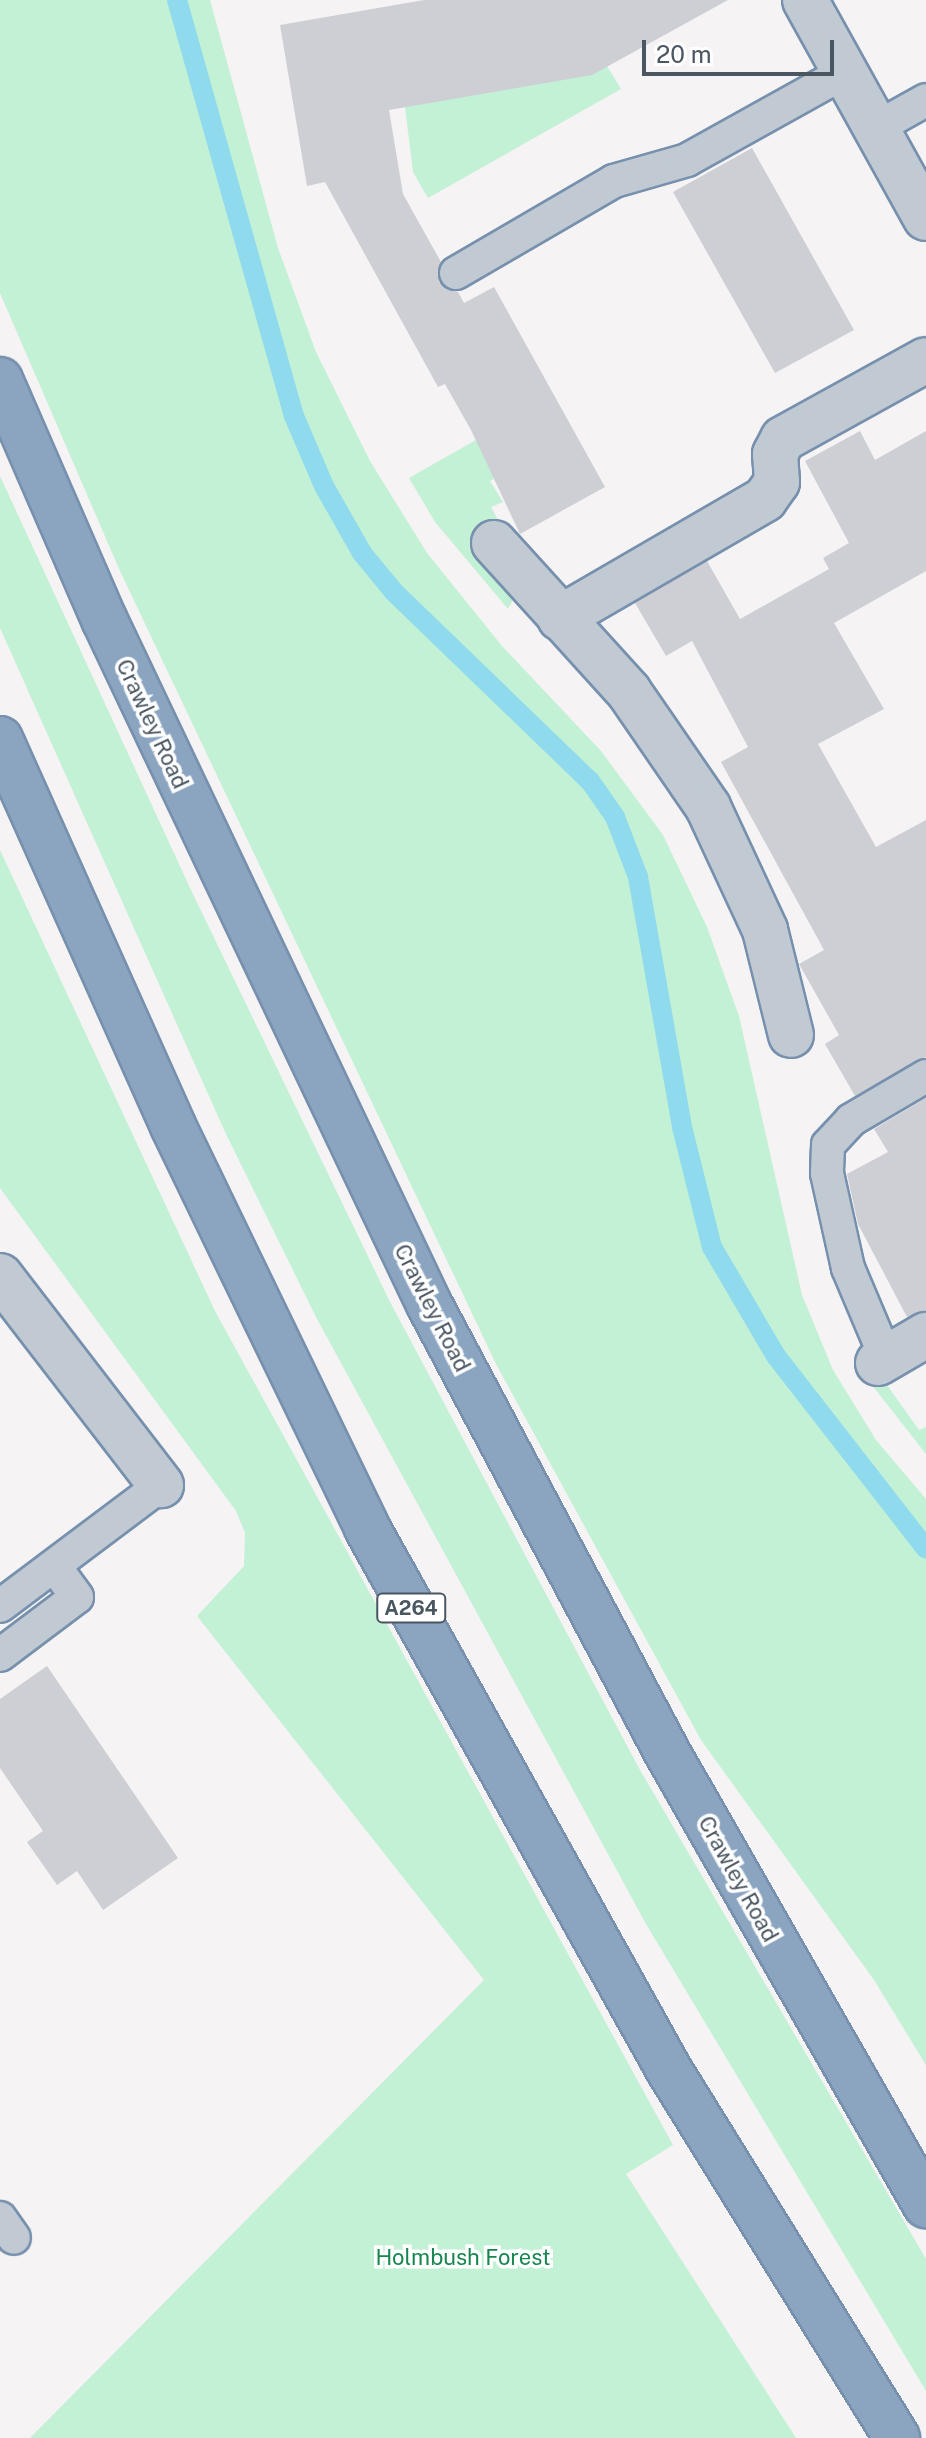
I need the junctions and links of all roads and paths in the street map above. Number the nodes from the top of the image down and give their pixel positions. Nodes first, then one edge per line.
1 (805, 0) edge
2 (845, 72) junction
3 (926, 100) edge
4 (876, 128) junction
5 (926, 218) edge
6 (456, 273) dead end
7 (926, 360) edge
8 (0, 380) edge
9 (494, 543) dead end
10 (560, 618) junction
11 (0, 739) edge
12 (791, 1035) dead end
13 (926, 1076) edge
14 (0, 1276) edge
15 (926, 1335) edge
16 (882, 1361) joint
17 (161, 1485) joint
18 (55, 1567) junction
19 (0, 1606) edge
20 (0, 1655) edge
21 (926, 2205) edge
22 (897, 2438) edge

1 - 2 street
2 - 4 street
2 - 6 lane
3 - 4 lane
4 - 5 street
7 - 10 street
8 - 21 highway, Crawley Road
9 - 10 street
10 - 12 street
11 - 22 highway, A264
13 - 16 lane
14 - 17 street
15 - 16 street
17 - 18 lane
18 - 19 lane
18 - 20 lane

